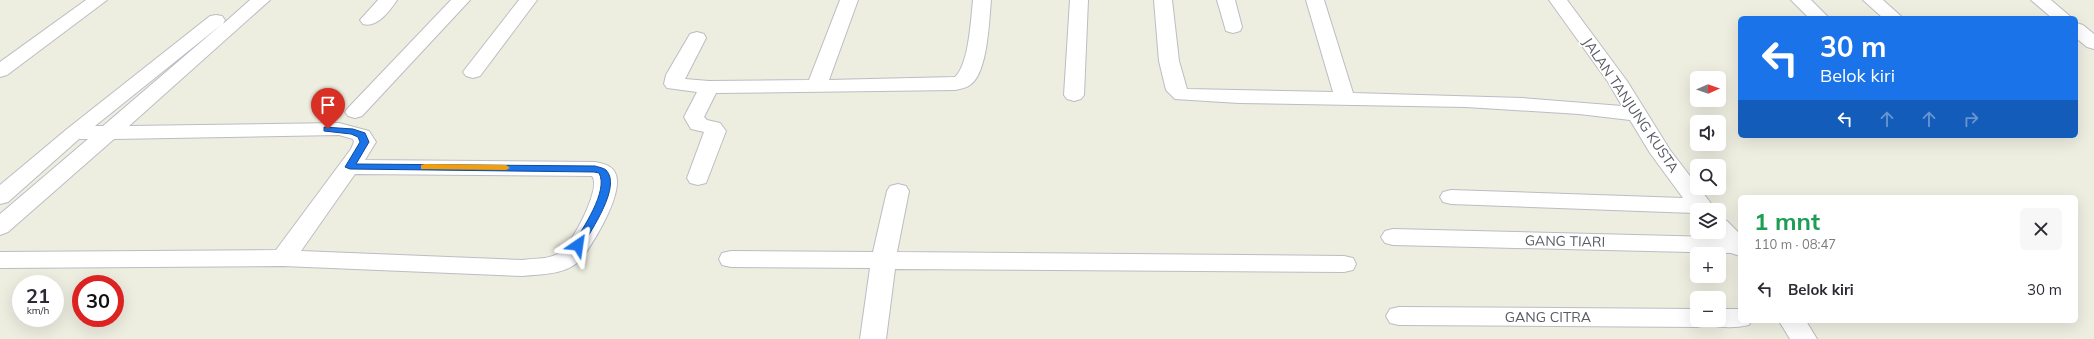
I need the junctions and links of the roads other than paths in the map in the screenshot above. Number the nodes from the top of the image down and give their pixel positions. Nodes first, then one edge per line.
1 (98, 0) edge
2 (241, 0) edge
3 (261, 0) edge
4 (388, 0) edge
5 (461, 0) edge
6 (528, 0) edge
7 (849, 0) edge
8 (982, 0) edge
9 (1080, 0) edge
10 (1163, 0) edge
11 (1226, 0) edge
12 (1315, 0) edge
13 (1558, 0) edge
14 (1800, 0) edge
15 (1872, 0) edge
16 (2040, 0) edge
17 (1818, 16) edge
18 (1892, 16) edge
19 (2060, 16) edge
20 (369, 20) dead end
21 (1233, 27) dead end
22 (2078, 31) edge
23 (697, 38) dead end
24 (2094, 43) edge
25 (0, 71) edge
26 (473, 72) dead end
27 (817, 85) junction
28 (709, 87) junction
29 (1074, 95) dead end
30 (1345, 98) junction
31 (355, 112) dead end
32 (1635, 114) junction
33 (74, 134) junction
34 (106, 134) junction
35 (350, 167) junction
36 (698, 178) dead end
37 (898, 190) dead end
38 (0, 197) edge
39 (1451, 197) dead end
40 (1698, 203) edge
41 (1690, 207) edge
42 (0, 227) edge
43 (1726, 233) edge
44 (1392, 237) dead end
45 (1738, 246) edge
46 (1738, 247) edge
47 (283, 258) junction
48 (884, 259) junction
49 (0, 260) edge
50 (731, 260) dead end
51 (1344, 264) dead end
52 (1399, 316) dead end
53 (1690, 318) edge
54 (1726, 318) edge
55 (1738, 318) edge
56 (1793, 323) edge
57 (873, 339) edge
58 (1804, 339) edge

1 - 25 street
2 - 33 street
3 - 34 street
4 - 20 street
5 - 31 street
6 - 26 street
7 - 27 street
8 - 27 street
9 - 29 street
10 - 30 street
11 - 21 street
12 - 30 street
13 - 32 street, JALAN TANJUNG KUSTA
14 - 17 street
15 - 18 street
16 - 19 street
22 - 24 street
23 - 28 street
27 - 28 street
28 - 36 street
30 - 32 street
32 - 40 street, JALAN TANJUNG KUSTA
33 - 34 street
33 - 38 street
34 - 35 street
34 - 42 street
35 - 47 street
35 - 47 street
37 - 48 street
39 - 41 street
43 - 45 street
44 - 46 street, GANG TIARI
47 - 49 street
48 - 50 street
48 - 51 street
48 - 57 street
52 - 53 street, GANG CITRA
54 - 55 street
56 - 58 street

